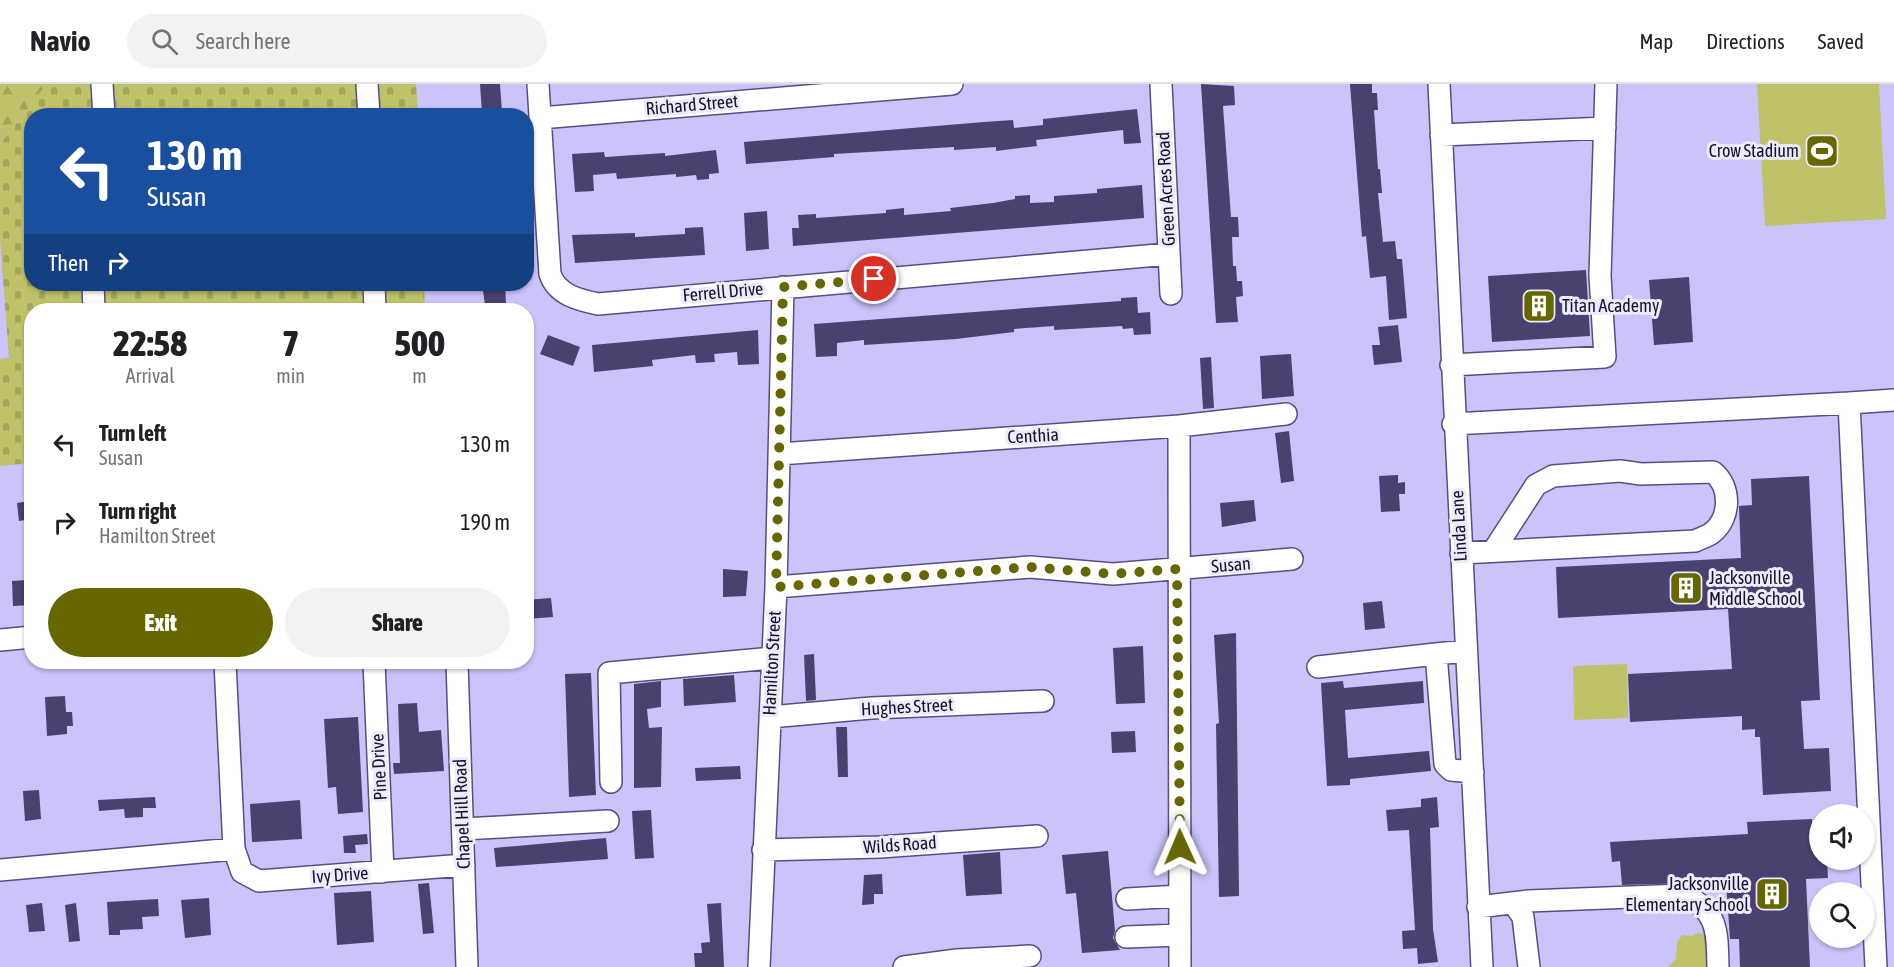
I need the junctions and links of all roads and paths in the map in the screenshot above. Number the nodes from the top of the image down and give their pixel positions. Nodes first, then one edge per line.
1 (102, 84) edge
2 (367, 84) edge
3 (538, 84) edge
4 (952, 84) edge
5 (1161, 84) edge
6 (1438, 84) edge
7 (1606, 84) edge
8 (104, 108) edge
9 (368, 108) edge
10 (540, 118) junction
11 (1605, 128) junction
12 (1441, 135) junction
13 (1169, 254) junction
14 (783, 287) junction
15 (1171, 294) dead end
16 (1451, 365) junction
17 (1894, 400) edge
18 (1849, 403) junction
19 (1286, 414) dead end
20 (1453, 424) junction
21 (1179, 426) junction
22 (779, 454) junction
23 (1494, 550) junction
24 (1461, 553) junction
25 (1292, 559) dead end
26 (1177, 569) junction
27 (776, 587) junction
28 (24, 638) edge
29 (0, 640) edge
30 (1466, 651) junction
31 (1436, 654) junction
32 (773, 658) junction
33 (1318, 667) dead end
34 (225, 669) edge
35 (374, 669) edge
36 (457, 669) edge
37 (1043, 701) dead end
38 (770, 717) junction
39 (1473, 772) junction
40 (611, 782) dead end
41 (608, 821) dead end
42 (463, 830) junction
43 (1037, 836) dead end
44 (234, 849) junction
45 (763, 850) junction
46 (464, 865) junction
47 (0, 870) edge
48 (383, 872) junction
49 (1180, 896) junction
50 (1126, 899) dead end
51 (1514, 904) junction
52 (1478, 907) junction
53 (1180, 935) junction
54 (1126, 937) dead end
55 (1030, 956) dead end
56 (467, 967) edge
57 (759, 967) edge
58 (904, 967) edge
59 (1180, 967) edge
60 (1482, 967) edge
61 (1529, 967) edge
62 (1718, 967) edge
63 (1876, 967) edge

1 - 8 street
2 - 9 street
3 - 10 street, Ferrell Drive
4 - 10 street, Richard Street
5 - 13 street, Green Acres Road
6 - 12 street, Linda Lane
7 - 11 street
10 - 14 street, Ferrell Drive
11 - 12 street
11 - 16 street
12 - 16 street, Linda Lane
13 - 14 street, Ferrell Drive
13 - 15 street, Green Acres Road
14 - 22 street, Hamilton Street
16 - 20 street, Linda Lane
17 - 18 street
18 - 20 street
18 - 63 street
19 - 21 street, Centhia
20 - 24 street, Linda Lane
21 - 22 street, Centhia
21 - 26 street
22 - 27 street, Hamilton Street
23 - 23 street
23 - 24 street
24 - 30 street, Linda Lane
25 - 26 street, Susan
26 - 27 street, Susan
26 - 49 street
27 - 32 street, Hamilton Street
28 - 29 street
30 - 31 street
30 - 39 street, Linda Lane
31 - 33 street
31 - 39 street
32 - 38 street, Hamilton Street
32 - 40 street
34 - 44 street, Ivy Drive
35 - 48 street, Pine Drive
36 - 42 street, Chapel Hill Road
37 - 38 street, Hughes Street
38 - 45 street, Hamilton Street
39 - 52 street, Linda Lane
41 - 42 street
42 - 46 street, Chapel Hill Road
43 - 45 street, Wilds Road
44 - 47 street
44 - 48 street, Ivy Drive
45 - 57 street, Hamilton Street
46 - 48 street, Ivy Drive
46 - 56 street, Chapel Hill Road
49 - 50 street
49 - 53 street
51 - 52 street
51 - 61 street
51 - 62 street
52 - 60 street, Linda Lane
53 - 54 street
53 - 59 street
55 - 58 street

